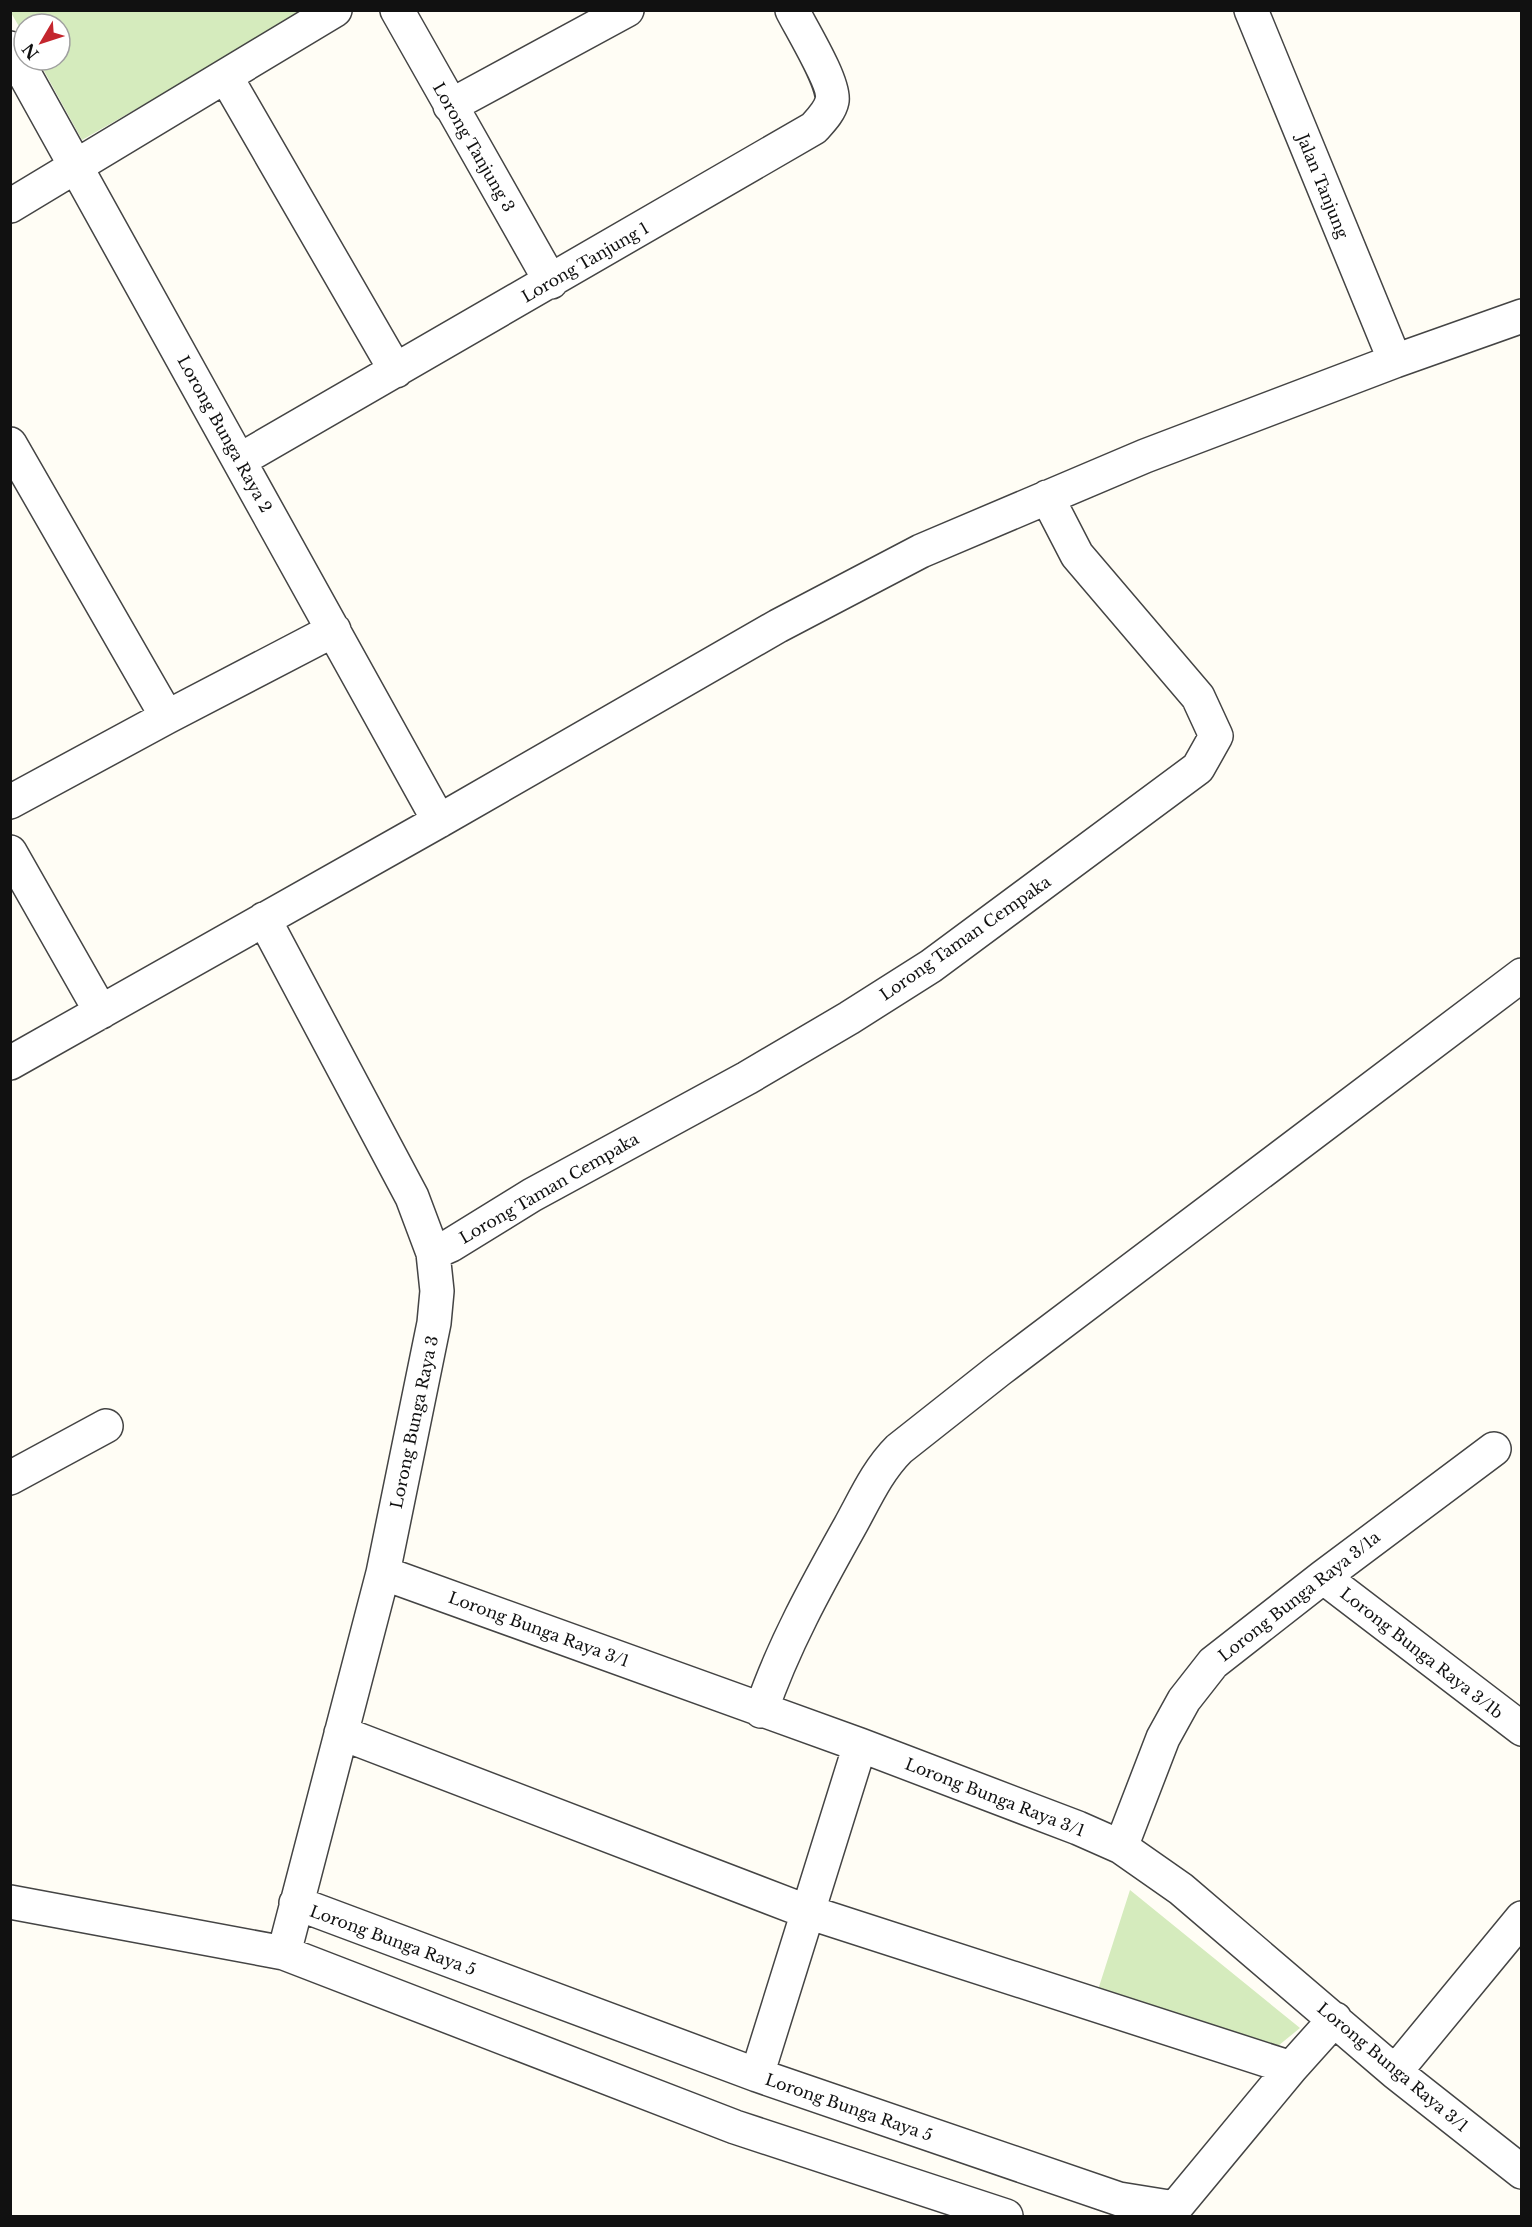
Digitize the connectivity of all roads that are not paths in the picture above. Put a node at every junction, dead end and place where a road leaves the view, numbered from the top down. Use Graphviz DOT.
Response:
graph roads {
  1 [pos="335,10"];
  2 [pos="397,10"];
  3 [pos="792,10"];
  4 [pos="1251,10"];
  5 [pos="614,13"];
  6 [pos="10,48"];
  7 [pos="226,77"];
  8 [pos="450,106"];
  9 [pos="76,167"];
  10 [pos="10,206"];
  11 [pos="551,282"];
  12 [pos="1521,316"];
  13 [pos="1395,361"];
  14 [pos="396,371"];
  15 [pos="10,444"];
  16 [pos="240,460"];
  17 [pos="1047,497"];
  18 [pos="334,630"];
  19 [pos="167,717"];
  20 [pos="10,802"];
  21 [pos="439,821"];
  22 [pos="11,854"];
  23 [pos="264,919"];
  24 [pos="1520,979"];
  25 [pos="101,1012"];
  26 [pos="10,1063"];
  27 [pos="432,1253"];
  28 [pos="106,1426"];
  29 [pos="1494,1449"];
  30 [pos="10,1478"];
  31 [pos="383,1573"];
  32 [pos="1323,1576"];
  33 [pos="760,1710"];
  34 [pos="1521,1729"];
  35 [pos="341,1733"];
  36 [pos="860,1745"];
  37 [pos="1121,1847"];
  38 [pos="10,1902"];
  39 [pos="296,1903"];
  40 [pos="808,1912"];
  41 [pos="1521,1918"];
  42 [pos="285,1953"];
  43 [pos="1335,2019"];
  44 [pos="1291,2068"];
  45 [pos="1395,2072"];
  46 [pos="757,2075"];
  47 [pos="1521,2172"];
  48 [pos="1179,2212"];
  49 [pos="1006,2217"];
  1 -- 7 [label="street"];
  2 -- 8 [label="street, Lorong Tanjung 3"];
  3 -- 11 [label="street, Lorong Tanjung 1"];
  4 -- 13 [label="street, Jalan Tanjung"];
  5 -- 8 [label="street"];
  6 -- 9 [label="street, Lorong Bunga Raya 2"];
  7 -- 9 [label="street"];
  7 -- 14 [label="street"];
  8 -- 11 [label="street, Lorong Tanjung 3"];
  9 -- 10 [label="street"];
  9 -- 16 [label="street, Lorong Bunga Raya 2"];
  11 -- 14 [label="street, Lorong Tanjung 1"];
  12 -- 13 [label="street"];
  13 -- 17 [label="street"];
  14 -- 16 [label="street, Lorong Tanjung 1"];
  15 -- 19 [label="street"];
  16 -- 18 [label="street, Lorong Bunga Raya 2"];
  17 -- 21 [label="street"];
  17 -- 27 [label="street, Lorong Taman Cempaka"];
  18 -- 19 [label="street"];
  18 -- 21 [label="street, Lorong Bunga Raya 2"];
  19 -- 20 [label="street"];
  21 -- 23 [label="street"];
  22 -- 25 [label="street"];
  23 -- 25 [label="street"];
  23 -- 27 [label="street, Lorong Bunga Raya 3"];
  24 -- 33 [label="street"];
  25 -- 26 [label="street"];
  27 -- 31 [label="street, Lorong Bunga Raya 3"];
  28 -- 30 [label="street"];
  29 -- 32 [label="street, Lorong Bunga Raya 3/1a"];
  31 -- 33 [label="street, Lorong Bunga Raya 3/1"];
  31 -- 35 [label="street, Lorong Bunga Raya 3"];
  32 -- 34 [label="street, Lorong Bunga Raya 3/1b"];
  32 -- 37 [label="street, Lorong Bunga Raya 3/1a"];
  33 -- 36 [label="street, Lorong Bunga Raya 3/1"];
  35 -- 39 [label="street, Lorong Bunga Raya 3"];
  35 -- 40 [label="street"];
  36 -- 37 [label="street, Lorong Bunga Raya 3/1"];
  36 -- 40 [label="street"];
  37 -- 43 [label="street, Lorong Bunga Raya 3/1"];
  38 -- 42 [label="street"];
  39 -- 42 [label="street, Lorong Bunga Raya 3"];
  39 -- 46 [label="street, Lorong Bunga Raya 5"];
  40 -- 44 [label="street"];
  40 -- 46 [label="street"];
  41 -- 45 [label="street"];
  42 -- 49 [label="street"];
  43 -- 44 [label="street, Lorong Bunga Raya 5"];
  43 -- 45 [label="street, Lorong Bunga Raya 3/1"];
  44 -- 48 [label="street, Lorong Bunga Raya 5"];
  45 -- 47 [label="street, Lorong Bunga Raya 3/1"];
  46 -- 48 [label="street, Lorong Bunga Raya 5"];
}
